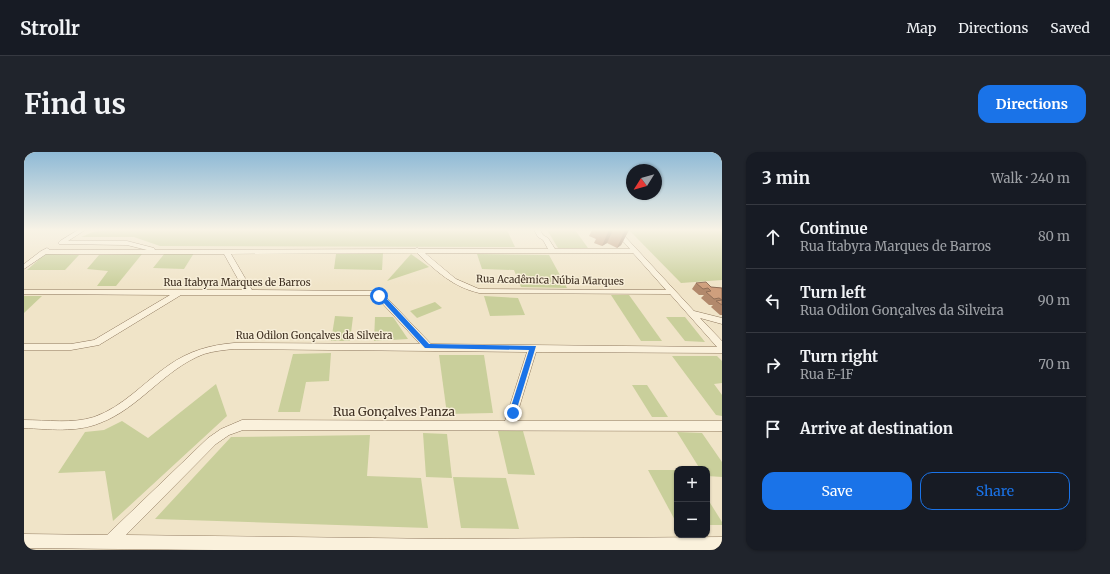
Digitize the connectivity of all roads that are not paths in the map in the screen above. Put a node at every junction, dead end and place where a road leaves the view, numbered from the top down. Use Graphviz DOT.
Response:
graph roads {
  1 [pos="50,249"];
  2 [pos="149,249"];
  3 [pos="551,249"];
  4 [pos="633,249"];
  5 [pos="417,250"];
  6 [pos="157,251"];
  7 [pos="226,251"];
  8 [pos="635,251"];
  9 [pos="43,252"];
  10 [pos="553,252"];
  11 [pos="24,267"];
  12 [pos="24,292"];
  13 [pos="180,292"];
  14 [pos="249,292"];
  15 [pos="672,292"];
  16 [pos="692,313"];
  17 [pos="722,321"];
  18 [pos="428,346"];
  19 [pos="24,347"];
  20 [pos="722,347"];
  21 [pos="533,348"];
  22 [pos="722,350"];
  23 [pos="24,424"];
  24 [pos="509,424"];
  25 [pos="722,426"];
  26 [pos="24,541"];
  27 [pos="111,541"];
  28 [pos="722,544"];
  29 [pos="446,548"];
  1 -- 9 [label="street"];
  2 -- 6 [label="street"];
  3 -- 10 [label="street"];
  4 -- 8 [label="street"];
  5 -- 7 [label="street"];
  5 -- 10 [label="street"];
  5 -- 15 [label="street, Rua Acadêmica Núbia Marques"];
  6 -- 7 [label="street"];
  6 -- 9 [label="street"];
  7 -- 14 [label="street"];
  8 -- 10 [label="street"];
  8 -- 15 [label="street"];
  9 -- 11 [label="street"];
  12 -- 13 [label="street, Rua Itabyra Marques de Barros"];
  13 -- 14 [label="street, Rua Itabyra Marques de Barros"];
  13 -- 19 [label="street"];
  14 -- 18 [label="street, Rua Itabyra Marques de Barros"];
  15 -- 16 [label="street"];
  16 -- 17 [label="street"];
  16 -- 20 [label="street"];
  18 -- 21 [label="street, Rua Odilon Gonçalves da Silveira"];
  18 -- 23 [label="street, Rua Odilon Gonçalves da Silveira"];
  21 -- 22 [label="street, Rua Odilon Gonçalves da Silveira"];
  21 -- 24 [label="street"];
  24 -- 25 [label="street, Rua Gonçalves Panza"];
  24 -- 27 [label="street, Rua Gonçalves Panza"];
  26 -- 27 [label="street"];
  27 -- 29 [label="street"];
  28 -- 29 [label="street"];
}
